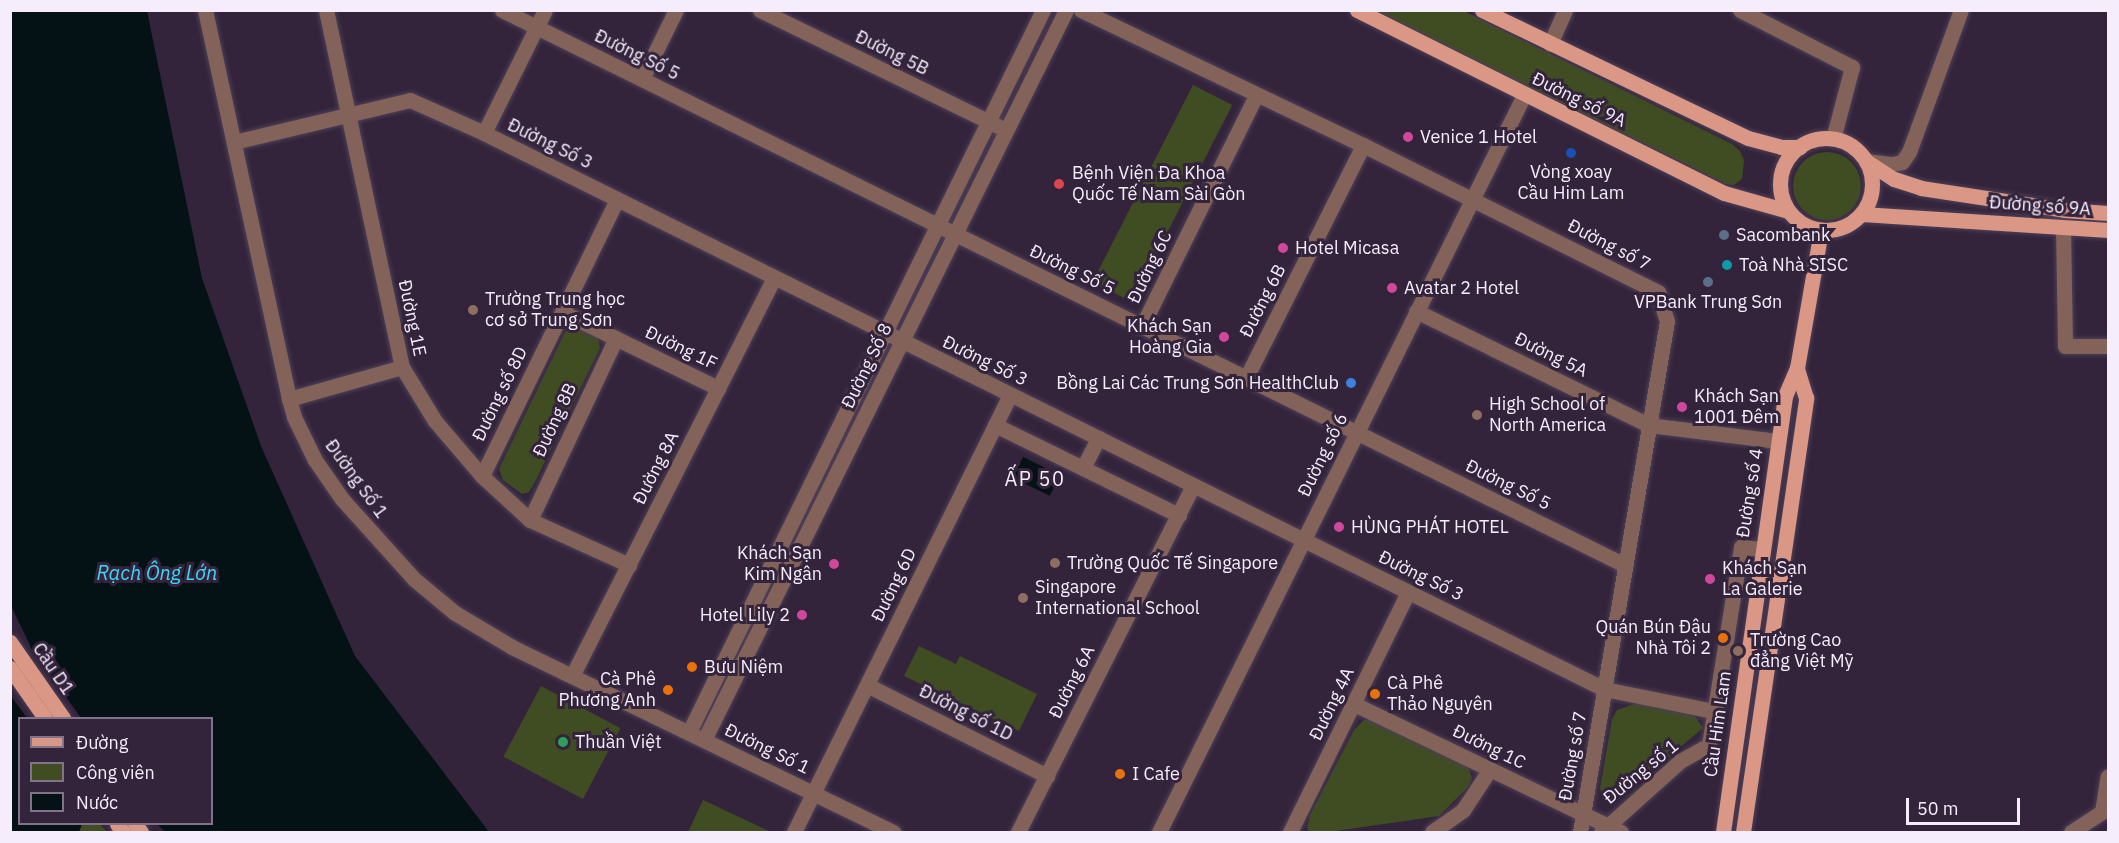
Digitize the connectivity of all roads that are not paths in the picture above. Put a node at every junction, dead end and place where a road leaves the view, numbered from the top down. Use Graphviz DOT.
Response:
graph roads {
  1 [pos="206,10"];
  2 [pos="326,10"];
  3 [pos="502,10"];
  4 [pos="545,10"];
  5 [pos="676,10"];
  6 [pos="760,10"];
  7 [pos="1043,10"];
  8 [pos="1065,10"];
  9 [pos="1081,10"];
  10 [pos="1357,10"];
  11 [pos="1482,10"];
  12 [pos="1565,10"];
  13 [pos="1740,10"];
  14 [pos="1961,10"];
  15 [pos="537,28"];
  16 [pos="1550,44"];
  17 [pos="642,79"];
  18 [pos="1256,95"];
  19 [pos="1524,95"];
  20 [pos="348,115"];
  21 [pos="989,122"];
  22 [pos="1006,130"];
  23 [pos="484,133"];
  24 [pos="1833,139"];
  25 [pos="234,142"];
  26 [pos="1363,145"];
  27 [pos="1800,147"];
  28 [pos="1866,161"];
  29 [pos="617,199"];
  30 [pos="1473,199"];
  31 [pos="1788,211"];
  32 [pos="2109,213"];
  33 [pos="1862,214"];
  34 [pos="938,225"];
  35 [pos="2063,228"];
  36 [pos="1821,230"];
  37 [pos="2109,230"];
  38 [pos="955,234"];
  39 [pos="774,277"];
  40 [pos="1416,311"];
  41 [pos="562,312"];
  42 [pos="1142,326"];
  43 [pos="885,333"];
  44 [pos="616,338"];
  45 [pos="902,341"];
  46 [pos="2109,346"];
  47 [pos="402,367"];
  48 [pos="1797,368"];
  49 [pos="1246,378"];
  50 [pos="718,388"];
  51 [pos="1010,395"];
  52 [pos="289,399"];
  53 [pos="996,425"];
  54 [pos="1649,425"];
  55 [pos="1357,432"];
  56 [pos="1098,438"];
  57 [pos="1778,441"];
  58 [pos="1083,468"];
  59 [pos="482,476"];
  60 [pos="1193,486"];
  61 [pos="1179,515"];
  62 [pos="530,520"];
  63 [pos="1303,540"];
  64 [pos="1763,549"];
  65 [pos="628,565"];
  66 [pos="1625,565"];
  67 [pos="1408,592"];
  68 [pos="10,642"];
  69 [pos="10,668"];
  70 [pos="572,676"];
  71 [pos="867,685"];
  72 [pos="1604,689"];
  73 [pos="1354,704"];
  74 [pos="1713,711"];
  75 [pos="44,717"];
  76 [pos="62,717"];
  77 [pos="689,732"];
  78 [pos="704,740"];
  79 [pos="1490,770"];
  80 [pos="1047,776"];
  81 [pos="2109,776"];
  82 [pos="813,793"];
  83 [pos="1583,814"];
  84 [pos="1604,829"];
  85 [pos="794,832"];
  86 [pos="893,832"];
  87 [pos="1018,832"];
  88 [pos="1160,832"];
  89 [pos="1290,832"];
  90 [pos="1432,832"];
  91 [pos="1580,832"];
  92 [pos="1621,832"];
  93 [pos="1723,832"];
  94 [pos="1743,832"];
  95 [pos="2071,832"];
  1 -- 25 [label="street, Đường Số 1"];
  2 -- 20 [label="street, Đường 1E"];
  3 -- 15 [label="street, Đường Số 5"];
  4 -- 15 [label="street"];
  5 -- 17 [label="street"];
  6 -- 21 [label="street, Đường 5B"];
  7 -- 21 [label="street, Đường Số 8"];
  8 -- 22 [label="street, Đường Số 8"];
  9 -- 18 [label="street, Đường số 7"];
  10 -- 19 [label="main road, Đường số 9A"];
  11 -- 16 [label="main road, Đường số 9A"];
  12 -- 16 [label="street"];
  13 -- 24 [label="street"];
  14 -- 28 [label="street"];
  15 -- 17 [label="street, Đường Số 5"];
  15 -- 23 [label="street"];
  16 -- 27 [label="main road, Đường số 9A"];
  17 -- 34 [label="street, Đường Số 5"];
  18 -- 26 [label="street, Đường số 7"];
  18 -- 42 [label="street, Đường 6C"];
  19 -- 30 [label="street, Đường số 6"];
  19 -- 31 [label="main road, Đường số 9A"];
  20 -- 23 [label="street, Đường Số 3"];
  20 -- 25 [label="street, Đường Số 3"];
  20 -- 47 [label="street, Đường 1E"];
  21 -- 22 [label="street, Đường 5B"];
  21 -- 34 [label="street, Đường Số 8"];
  22 -- 38 [label="street, Đường Số 8"];
  23 -- 29 [label="street, Đường Số 3"];
  24 -- 27 [label="main road"];
  24 -- 28 [label="main road"];
  25 -- 52 [label="street, Đường Số 1"];
  26 -- 30 [label="street, Đường số 7"];
  26 -- 49 [label="street, Đường 6B"];
  27 -- 31 [label="main road"];
  28 -- 32 [label="main road, Đường số 9A"];
  28 -- 33 [label="main road"];
  29 -- 39 [label="street, Đường Số 3"];
  29 -- 41 [label="street, Đường số 8D"];
  30 -- 40 [label="street, Đường số 6"];
  30 -- 54 [label="street, Đường số 7"];
  31 -- 36 [label="main road"];
  33 -- 35 [label="main road, Đường số 9A"];
  33 -- 36 [label="main road"];
  34 -- 38 [label="street, Đường Số 5"];
  34 -- 43 [label="street, Đường Số 8"];
  35 -- 37 [label="main road, Đường số 9A"];
  35 -- 46 [label="street"];
  36 -- 48 [label="main road, Đường số 4"];
  38 -- 42 [label="street, Đường Số 5"];
  38 -- 45 [label="street, Đường Số 8"];
  39 -- 43 [label="street, Đường Số 3"];
  39 -- 50 [label="street, Đường 8A"];
  40 -- 54 [label="street, Đường 5A"];
  40 -- 55 [label="street, Đường số 6"];
  41 -- 44 [label="street, Đường 1F"];
  41 -- 59 [label="street, Đường số 8D"];
  42 -- 49 [label="street, Đường Số 5"];
  43 -- 45 [label="street, Đường Số 3"];
  43 -- 77 [label="street, Đường Số 8"];
  44 -- 50 [label="street, Đường 1F"];
  44 -- 62 [label="street, Đường 8B"];
  45 -- 51 [label="street, Đường Số 3"];
  45 -- 78 [label="street, Đường Số 8"];
  47 -- 52 [label="street"];
  47 -- 59 [label="street, Đường 1E"];
  48 -- 57 [label="main road, Đường số 4"];
  48 -- 94 [label="main road, Đường số 4"];
  49 -- 55 [label="street, Đường Số 5"];
  50 -- 65 [label="street, Đường 8A"];
  51 -- 53 [label="street, Đường 6D"];
  51 -- 56 [label="street, Đường Số 3"];
  52 -- 70 [label="street, Đường Số 1"];
  53 -- 58 [label="street"];
  53 -- 71 [label="street, Đường 6D"];
  54 -- 57 [label="street, Đường 5A"];
  54 -- 66 [label="street, Đường số 7"];
  55 -- 63 [label="street, Đường số 6"];
  55 -- 66 [label="street, Đường Số 5"];
  56 -- 58 [label="street"];
  56 -- 60 [label="street, Đường Số 3"];
  57 -- 64 [label="main road, Đường số 4"];
  58 -- 61 [label="street"];
  59 -- 62 [label="street, Đường 1E"];
  60 -- 61 [label="street, Đường 6A"];
  60 -- 63 [label="street, Đường Số 3"];
  61 -- 80 [label="street, Đường 6A"];
  62 -- 65 [label="street, Đường 1E"];
  63 -- 67 [label="street, Đường Số 3"];
  63 -- 88 [label="street, Đường số 6"];
  64 -- 74 [label="street, Đường số 4"];
  64 -- 93 [label="main road, Cầu Him Lam"];
  65 -- 70 [label="street, Đường 8A"];
  66 -- 72 [label="street, Đường số 7"];
  67 -- 72 [label="street, Đường Số 3"];
  67 -- 73 [label="street, Đường 4A"];
  68 -- 76 [label="main road, Cầu D1"];
  69 -- 75 [label="main road, Cầu D1"];
  70 -- 77 [label="street, Đường Số 1"];
  71 -- 80 [label="street, Đường số 1D"];
  71 -- 82 [label="street, Đường 6D"];
  72 -- 74 [label="street, Đường Số 3"];
  72 -- 83 [label="street, Đường số 7"];
  73 -- 79 [label="street, Đường 1C"];
  73 -- 89 [label="street, Đường 4A"];
  74 -- 84 [label="street, Đường số 1"];
  77 -- 78 [label="street, Đường Số 1"];
  78 -- 82 [label="street, Đường Số 1"];
  79 -- 83 [label="street, Đường 1C"];
  79 -- 90 [label="street"];
  80 -- 87 [label="street, Đường 6A"];
  81 -- 95 [label="street"];
  82 -- 85 [label="street, Đường số 1"];
  82 -- 86 [label="street, Đường Số 1"];
  83 -- 84 [label="street, Đường 1C"];
  83 -- 91 [label="street, Đường số 7"];
  84 -- 92 [label="street, Đường 1C"];
}
